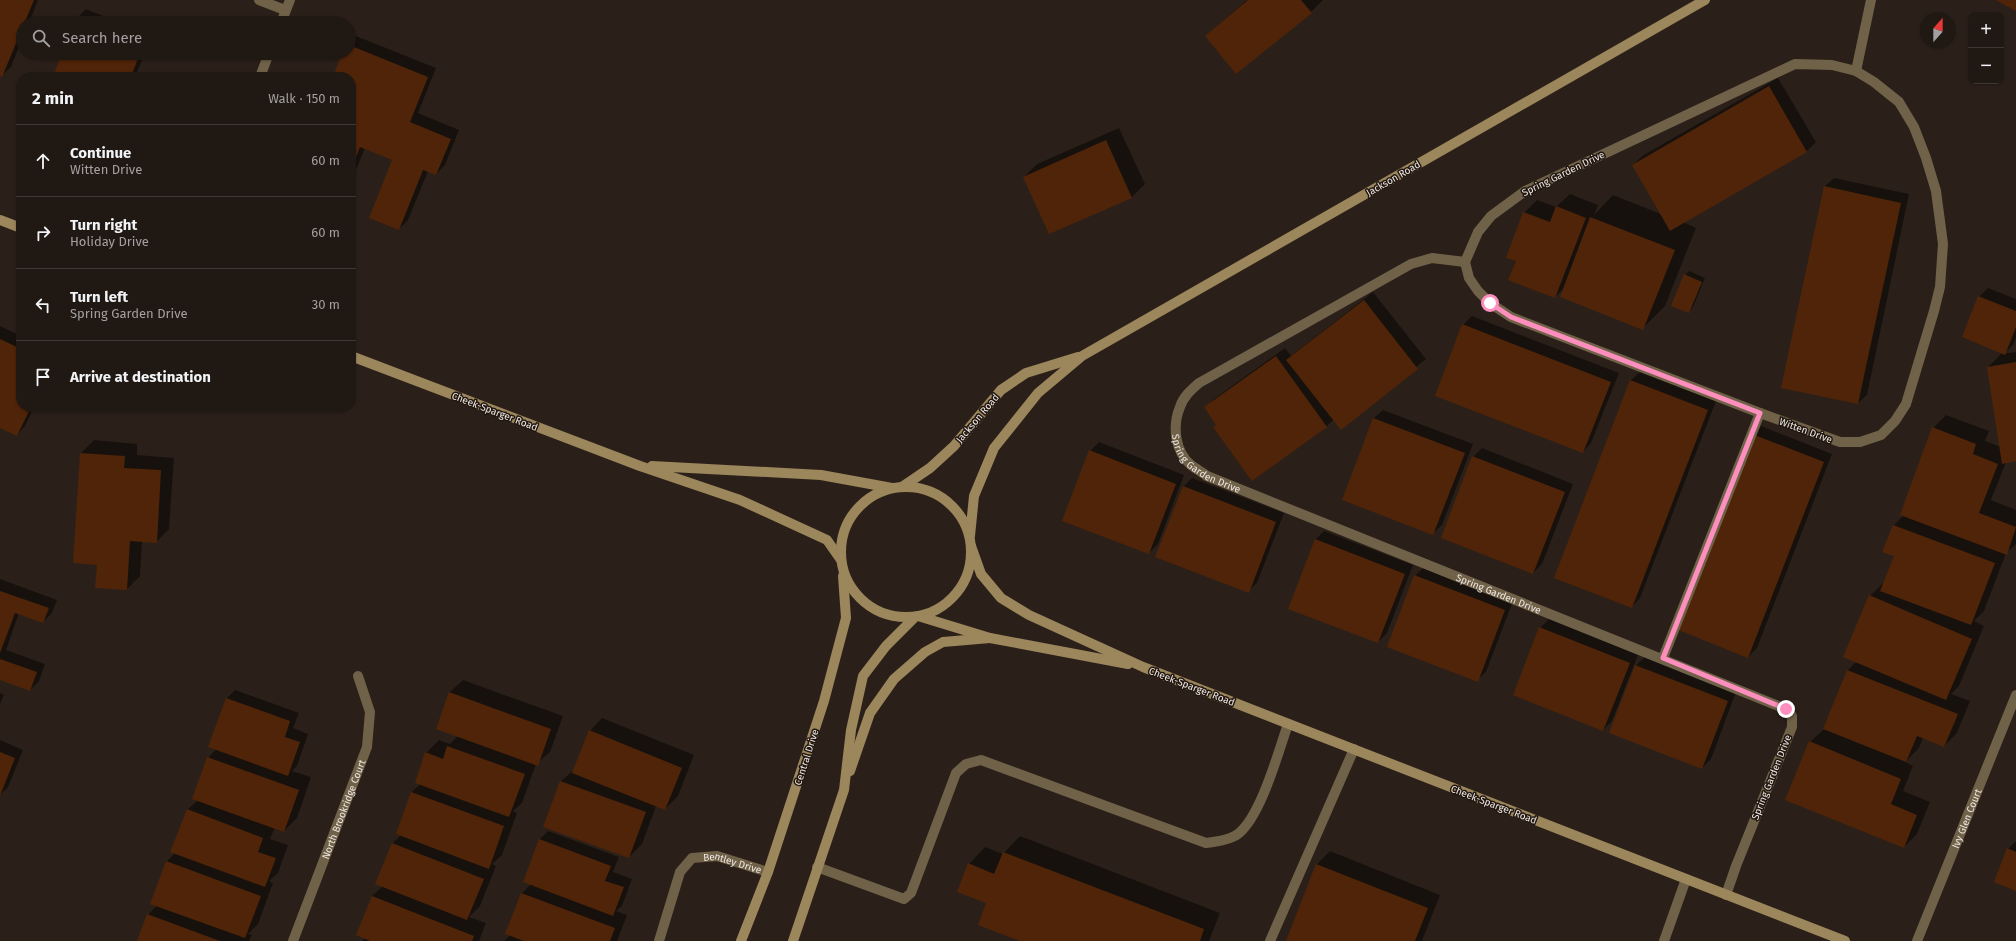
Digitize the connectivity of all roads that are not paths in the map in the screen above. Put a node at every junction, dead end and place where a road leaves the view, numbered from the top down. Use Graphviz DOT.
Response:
graph roads {
  1 [pos="259,0"];
  2 [pos="290,0"];
  3 [pos="1705,0"];
  4 [pos="1871,0"];
  5 [pos="286,10"];
  6 [pos="284,16"];
  7 [pos="266,60"];
  8 [pos="1856,71"];
  9 [pos="262,72"];
  10 [pos="0,220"];
  11 [pos="16,226"];
  12 [pos="1465,262"];
  13 [pos="1082,356"];
  14 [pos="356,358"];
  15 [pos="1760,413"];
  16 [pos="640,466"];
  17 [pos="897,488"];
  18 [pos="970,541"];
  19 [pos="842,564"];
  20 [pos="917,616"];
  21 [pos="990,638"];
  22 [pos="1663,658"];
  23 [pos="1143,667"];
  24 [pos="358,676"];
  25 [pos="2016,695"];
  26 [pos="1288,724"];
  27 [pos="1354,749"];
  28 [pos="844,790"];
  29 [pos="817,868"];
  30 [pos="768,872"];
  31 [pos="1686,879"];
  32 [pos="1726,895"];
  33 [pos="293,941"];
  34 [pos="660,941"];
  35 [pos="741,941"];
  36 [pos="794,941"];
  37 [pos="1270,941"];
  38 [pos="1664,941"];
  39 [pos="1845,941"];
  40 [pos="1917,941"];
  1 -- 5 [label="street"];
  2 -- 5 [label="street"];
  3 -- 13 [label="main road, Jackson Road"];
  4 -- 8 [label="street"];
  5 -- 6 [label="street"];
  7 -- 9 [label="street"];
  8 -- 12 [label="street, Spring Garden Drive"];
  8 -- 15 [label="street, Witten Drive"];
  10 -- 11 [label="main road"];
  12 -- 15 [label="street, Witten Drive"];
  12 -- 22 [label="street, Spring Garden Drive"];
  13 -- 17 [label="main road, Jackson Road"];
  13 -- 18 [label="main road, Jackson Road"];
  14 -- 16 [label="main road, Cheek-Sparger Road"];
  15 -- 22 [label="street"];
  16 -- 17 [label="main road, Cheek-Sparger Road"];
  16 -- 19 [label="main road, Cheek-Sparger Road"];
  17 -- 18 [label="main road"];
  17 -- 19 [label="main road"];
  18 -- 20 [label="main road"];
  18 -- 23 [label="main road, Cheek-Sparger Road"];
  19 -- 20 [label="main road"];
  19 -- 30 [label="main road, Central Drive"];
  20 -- 21 [label="main road, Cheek-Sparger Road"];
  20 -- 28 [label="main road"];
  21 -- 23 [label="main road, Cheek-Sparger Road"];
  21 -- 28 [label="main road"];
  22 -- 32 [label="street, Spring Garden Drive"];
  23 -- 26 [label="main road, Cheek-Sparger Road"];
  24 -- 33 [label="street, North Brookridge Court"];
  25 -- 40 [label="street, Ivy Glen Court"];
  26 -- 27 [label="main road, Cheek-Sparger Road"];
  26 -- 29 [label="street"];
  27 -- 31 [label="main road, Cheek-Sparger Road"];
  27 -- 37 [label="street"];
  28 -- 29 [label="main road"];
  29 -- 36 [label="main road"];
  30 -- 34 [label="street, Bentley Drive"];
  30 -- 35 [label="main road, Central Drive"];
  31 -- 32 [label="main road, Cheek-Sparger Road"];
  31 -- 38 [label="street"];
  32 -- 39 [label="main road, Cheek-Sparger Road"];
}
